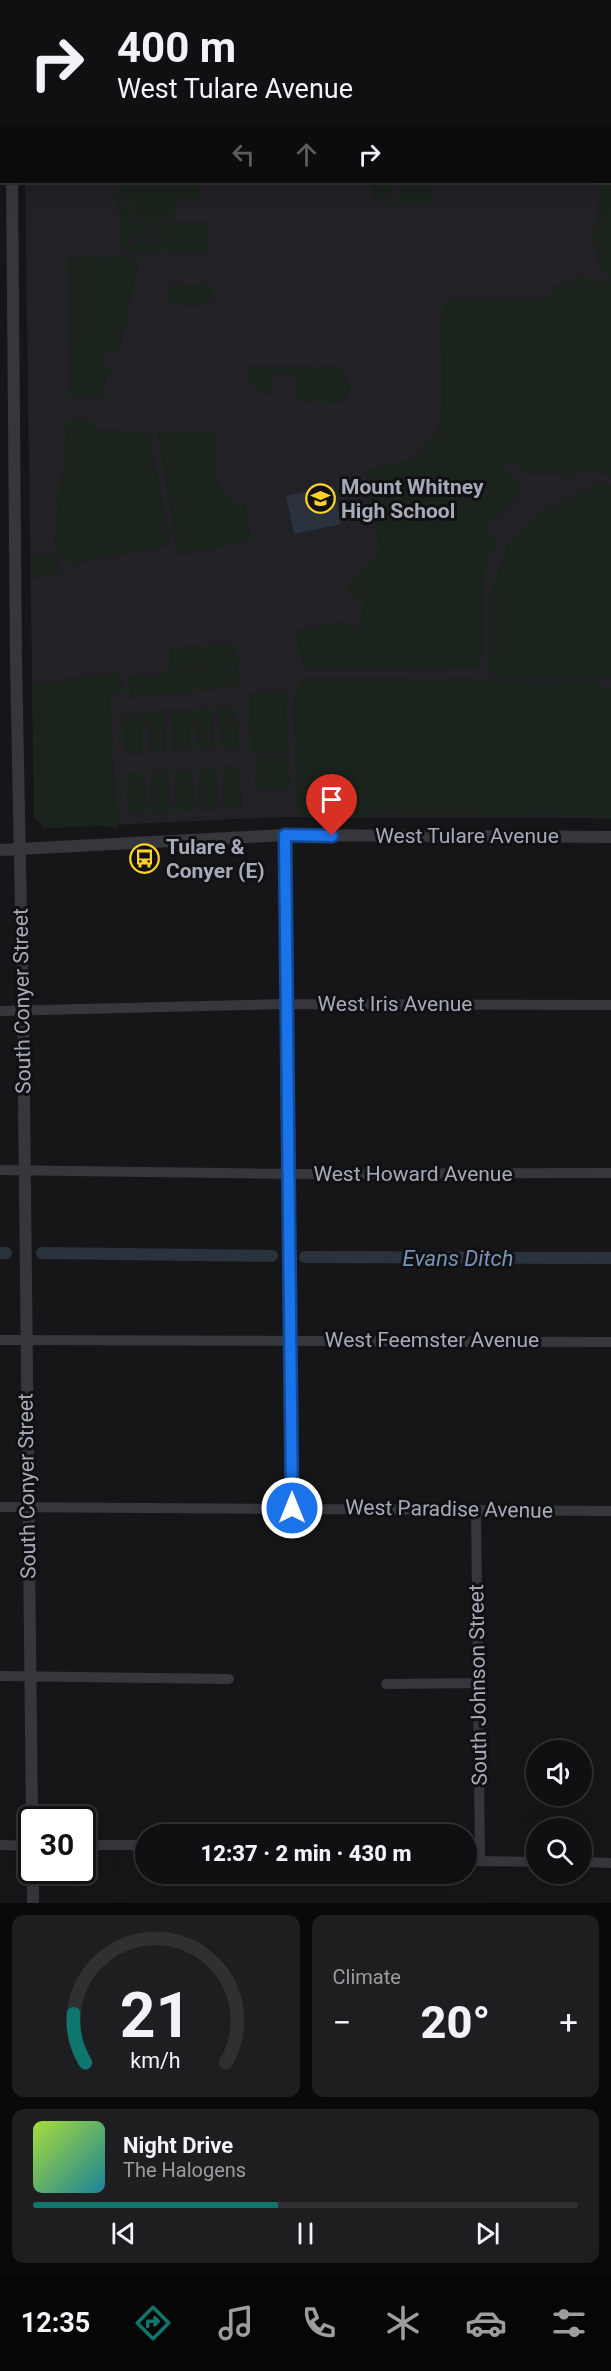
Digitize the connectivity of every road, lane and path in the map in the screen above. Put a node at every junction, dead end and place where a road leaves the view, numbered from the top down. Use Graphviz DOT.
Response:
graph roads {
  1 [pos="12,183"];
  2 [pos="285,835"];
  3 [pos="611,837"];
  4 [pos="0,850"];
  5 [pos="18,850"];
  6 [pos="286,1004"];
  7 [pos="611,1005"];
  8 [pos="0,1011"];
  9 [pos="23,1011"];
  10 [pos="0,1170"];
  11 [pos="25,1170"];
  12 [pos="611,1173"];
  13 [pos="289,1174"];
  14 [pos="25,1339"];
  15 [pos="291,1339"];
  16 [pos="0,1340"];
  17 [pos="611,1342"];
  18 [pos="0,1507"];
  19 [pos="28,1507"];
  20 [pos="292,1508"];
  21 [pos="476,1509"];
  22 [pos="611,1511"];
  23 [pos="0,1676"];
  24 [pos="30,1676"];
  25 [pos="229,1679"];
  26 [pos="478,1683"];
  27 [pos="386,1684"];
  28 [pos="32,1806"];
  29 [pos="0,1845"];
  30 [pos="18,1845"];
  31 [pos="96,1845"];
  32 [pos="135,1845"];
  33 [pos="480,1861"];
  34 [pos="526,1862"];
  35 [pos="592,1862"];
  36 [pos="611,1863"];
  37 [pos="33,1884"];
  38 [pos="33,1903"];
  1 -- 5 [label="street, South Conyer Street"];
  2 -- 3 [label="street, West Tulare Avenue"];
  2 -- 5 [label="street, West Tulare Avenue"];
  2 -- 6 [label="street"];
  4 -- 5 [label="street, West Tulare Avenue"];
  5 -- 9 [label="street, South Conyer Street"];
  6 -- 7 [label="street, West Iris Avenue"];
  6 -- 9 [label="street, West Iris Avenue"];
  6 -- 13 [label="street"];
  8 -- 9 [label="street, West Iris Avenue"];
  9 -- 11 [label="street, South Conyer Street"];
  10 -- 11 [label="street, West Howard Avenue"];
  11 -- 13 [label="street, West Howard Avenue"];
  11 -- 14 [label="street, South Conyer Street"];
  12 -- 13 [label="street, West Howard Avenue"];
  13 -- 15 [label="street"];
  14 -- 15 [label="street, West Feemster Avenue"];
  14 -- 16 [label="street, West Feemster Avenue"];
  14 -- 19 [label="street, South Conyer Street"];
  15 -- 17 [label="street, West Feemster Avenue"];
  15 -- 20 [label="street"];
  18 -- 19 [label="street, West Paradise Avenue"];
  19 -- 20 [label="street, West Paradise Avenue"];
  19 -- 24 [label="street, South Conyer Street"];
  20 -- 21 [label="street, West Paradise Avenue"];
  21 -- 22 [label="street, West Paradise Avenue"];
  21 -- 26 [label="street, South Johnson Street"];
  23 -- 24 [label="street"];
  24 -- 25 [label="street"];
  24 -- 28 [label="street, South Conyer Street"];
  26 -- 27 [label="street"];
  26 -- 33 [label="street, South Johnson Street"];
  29 -- 30 [label="street"];
  31 -- 32 [label="street"];
  33 -- 34 [label="street"];
  35 -- 36 [label="street"];
  37 -- 38 [label="street"];
}
